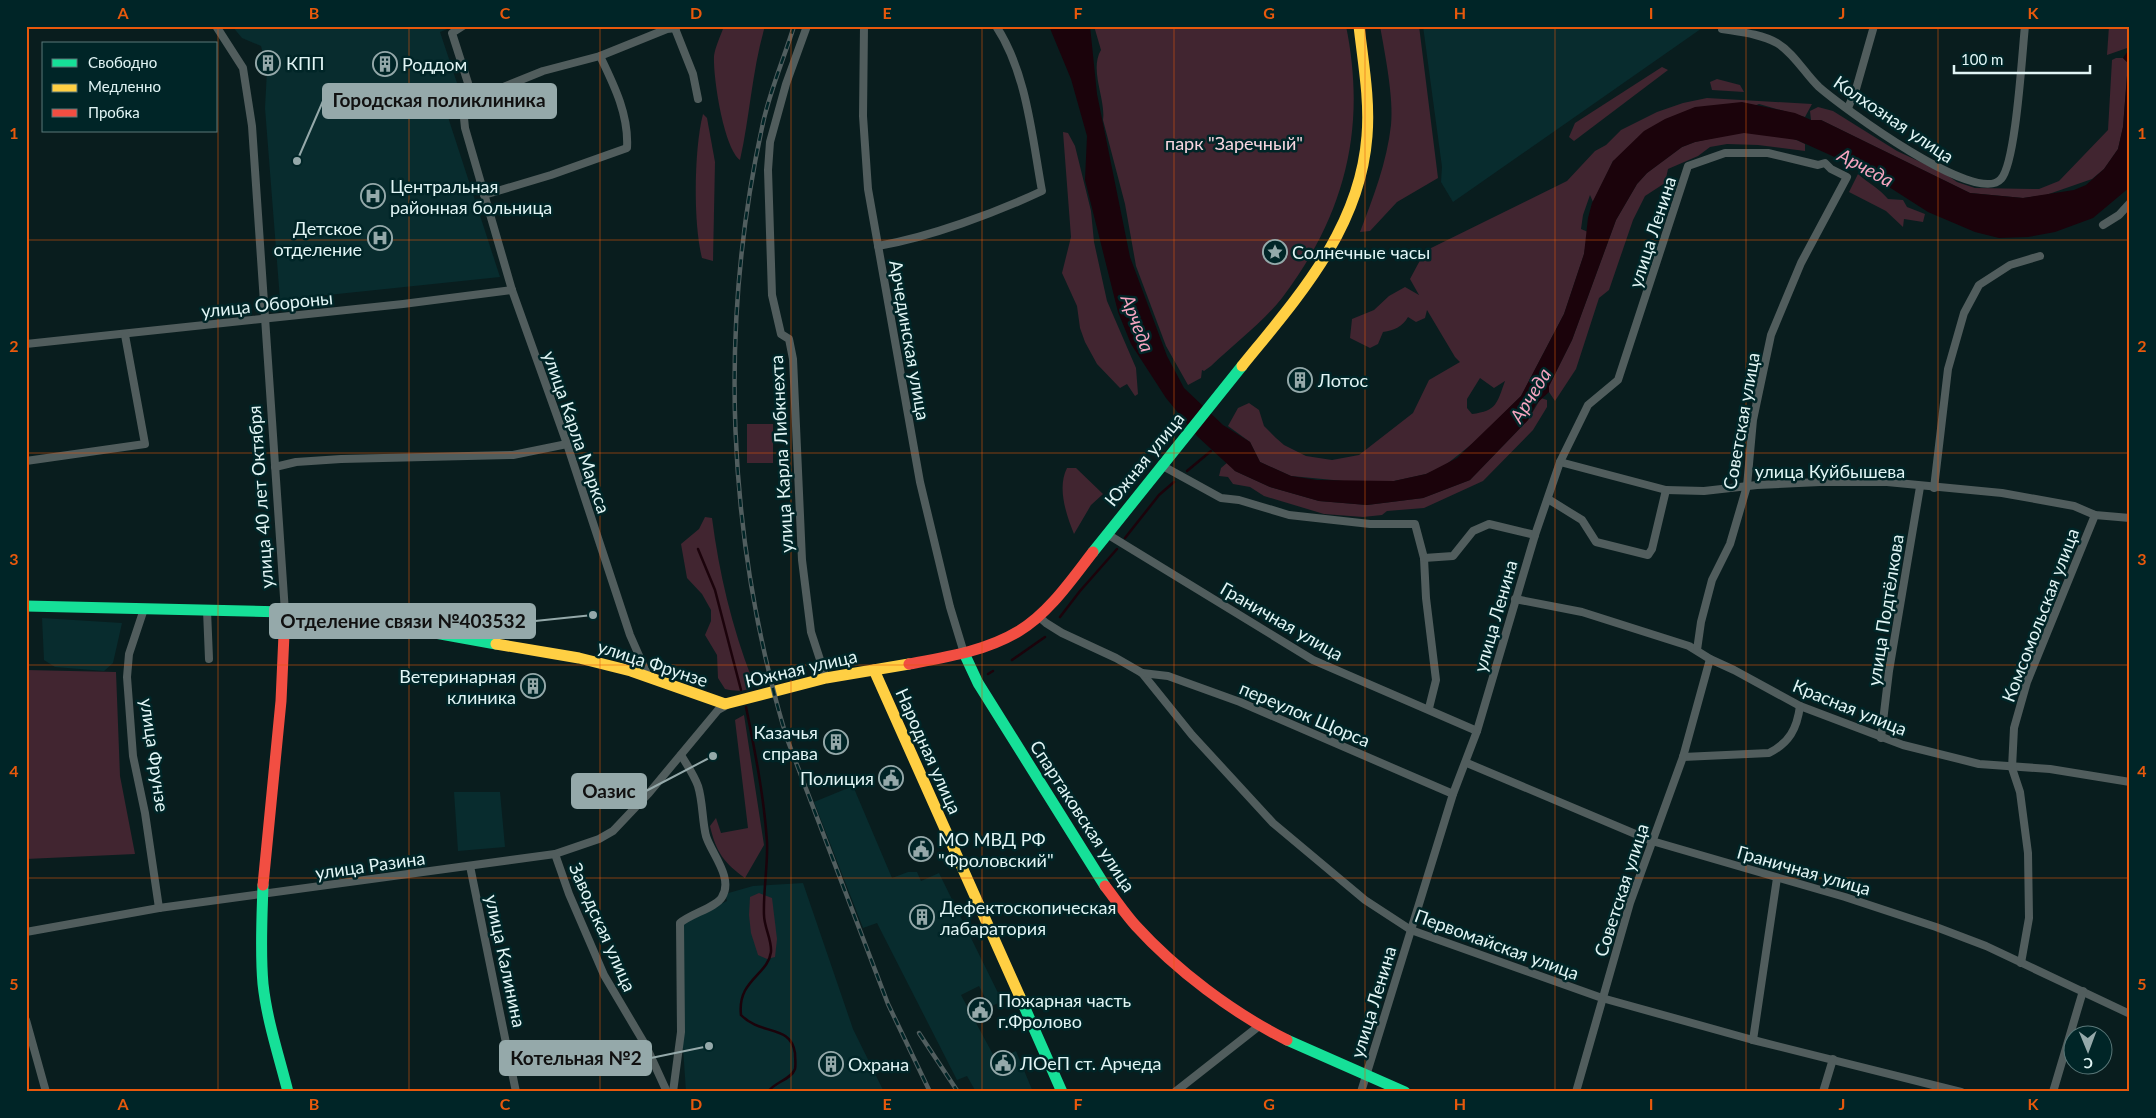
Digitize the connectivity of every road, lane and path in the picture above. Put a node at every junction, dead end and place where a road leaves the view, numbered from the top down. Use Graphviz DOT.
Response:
graph roads {
  1 [pos="216,26"];
  2 [pos="463,26"];
  3 [pos="806,26"];
  4 [pos="864,26"];
  5 [pos="996,26"];
  6 [pos="1359,26"];
  7 [pos="1874,26"];
  8 [pos="2025,26"];
  9 [pos="675,27"];
  10 [pos="1722,30"];
  11 [pos="600,56"];
  12 [pos="698,99"];
  13 [pos="466,102"];
  14 [pos="1848,108"];
  15 [pos="1847,176"];
  16 [pos="484,195"];
  17 [pos="2130,203"];
  18 [pos="2103,225"];
  19 [pos="878,246"];
  20 [pos="2040,256"];
  21 [pos="512,290"];
  22 [pos="265,319"];
  23 [pos="125,335"];
  24 [pos="26,344"];
  25 [pos="566,444"];
  26 [pos="26,461"];
  27 [pos="1560,462"];
  28 [pos="1161,465"];
  29 [pos="275,467"];
  30 [pos="1747,486"];
  31 [pos="1920,487"];
  32 [pos="1934,488"];
  33 [pos="1666,490"];
  34 [pos="1548,499"];
  35 [pos="2095,515"];
  36 [pos="2130,518"];
  37 [pos="1107,534"];
  38 [pos="1535,535"];
  39 [pos="1424,558"];
  40 [pos="1515,599"];
  41 [pos="26,606"];
  42 [pos="144,608"];
  43 [pos="207,610"];
  44 [pos="285,612"];
  45 [pos="1038,616"];
  46 [pos="1697,650"];
  47 [pos="964,653"];
  48 [pos="209,659"];
  49 [pos="1710,659"];
  50 [pos="874,670"];
  51 [pos="1142,673"];
  52 [pos="648,676"];
  53 [pos="826,678"];
  54 [pos="731,703"];
  55 [pos="1800,706"];
  56 [pos="1429,708"];
  57 [pos="1477,731"];
  58 [pos="1881,738"];
  59 [pos="681,755"];
  60 [pos="1683,756"];
  61 [pos="1467,763"];
  62 [pos="2012,768"];
  63 [pos="2130,782"];
  64 [pos="1453,794"];
  65 [pos="1652,841"];
  66 [pos="555,854"];
  67 [pos="470,866"];
  68 [pos="1776,878"];
  69 [pos="263,895"];
  70 [pos="159,908"];
  71 [pos="1411,930"];
  72 [pos="26,932"];
  73 [pos="2021,963"];
  74 [pos="2083,992"];
  75 [pos="1602,998"];
  76 [pos="2130,1014"];
  77 [pos="26,1020"];
  78 [pos="1259,1026"];
  79 [pos="1753,1040"];
  80 [pos="1832,1059"];
  81 [pos="1366,1076"];
  82 [pos="46,1092"];
  83 [pos="288,1092"];
  84 [pos="516,1092"];
  85 [pos="667,1092"];
  86 [pos="673,1092"];
  87 [pos="1062,1092"];
  88 [pos="1175,1092"];
  89 [pos="1361,1092"];
  90 [pos="1405,1092"];
  91 [pos="1576,1092"];
  92 [pos="1822,1092"];
  93 [pos="1961,1092"];
  94 [pos="2053,1092"];
  1 -- 22 [label="street, улица 40 лет Октября"];
  2 -- 13 [label="street, улица Карла Маркса"];
  3 -- 53 [label="street, улица Карла Либкнехта"];
  4 -- 19 [label="street, Арчединская улица"];
  5 -- 19 [label="street"];
  6 -- 28 [label="main road, Южная улица"];
  7 -- 14 [label="street"];
  8 -- 14 [label="street, Колхозная улица"];
  9 -- 11 [label="street"];
  9 -- 12 [label="street"];
  10 -- 14 [label="street, Колхозная улица"];
  11 -- 13 [label="street"];
  11 -- 16 [label="street"];
  13 -- 16 [label="street, улица Карла Маркса"];
  15 -- 27 [label="street, улица Ленина"];
  15 -- 30 [label="street, Советская улица"];
  16 -- 21 [label="street, улица Карла Маркса"];
  17 -- 18 [label="street"];
  19 -- 47 [label="street, Арчединская улица"];
  20 -- 32 [label="street"];
  21 -- 22 [label="street, улица Обороны"];
  21 -- 25 [label="street, улица Карла Маркса"];
  22 -- 23 [label="street, улица Обороны"];
  22 -- 29 [label="street, улица 40 лет Октября"];
  23 -- 24 [label="street, улица Обороны"];
  23 -- 26 [label="street"];
  25 -- 29 [label="street"];
  25 -- 52 [label="street, улица Карла Маркса"];
  27 -- 33 [label="street, улица Куйбышева"];
  27 -- 34 [label="street, улица Ленина"];
  28 -- 37 [label="main road, Южная улица"];
  28 -- 39 [label="street"];
  29 -- 44 [label="street, улица 40 лет Октября"];
  30 -- 31 [label="street, улица Куйбышева"];
  30 -- 33 [label="street, улица Куйбышева"];
  30 -- 46 [label="street, Советская улица"];
  31 -- 32 [label="street, улица Куйбышева"];
  31 -- 58 [label="street, улица Подтёлкова"];
  32 -- 35 [label="street, улица Куйбышева"];
  33 -- 34 [label="street"];
  34 -- 38 [label="street, улица Ленина"];
  35 -- 36 [label="street, улица Куйбышева"];
  35 -- 62 [label="street, Комсомольская улица"];
  37 -- 45 [label="main road, Южная улица"];
  37 -- 56 [label="street, Граничная улица"];
  38 -- 39 [label="street"];
  38 -- 40 [label="street, улица Ленина"];
  39 -- 56 [label="street"];
  40 -- 46 [label="street, Красная улица"];
  40 -- 57 [label="street, улица Ленина"];
  41 -- 42 [label="main road, улица Фрунзе"];
  42 -- 43 [label="main road, улица Фрунзе"];
  42 -- 70 [label="street, улица Фрунзе"];
  43 -- 44 [label="main road, улица Фрунзе"];
  43 -- 48 [label="street"];
  44 -- 52 [label="main road, улица Фрунзе"];
  44 -- 69 [label="main road, улица 40 лет Октября"];
  45 -- 47 [label="main road, Южная улица"];
  45 -- 51 [label="street, Первомайская улица"];
  46 -- 49 [label="street, Красная улица"];
  47 -- 50 [label="main road, Южная улица"];
  47 -- 78 [label="main road, Спартаковская улица"];
  49 -- 55 [label="street, Красная улица"];
  49 -- 60 [label="street, Советская улица"];
  50 -- 53 [label="main road, Южная улица"];
  50 -- 87 [label="main road, Народная улица"];
  51 -- 64 [label="street, переулок Щорса"];
  51 -- 71 [label="street, Первомайская улица"];
  52 -- 54 [label="main road, улица Фрунзе"];
  53 -- 54 [label="main road, Южная улица"];
  54 -- 59 [label="street, улица Разина"];
  55 -- 58 [label="street, Красная улица"];
  55 -- 60 [label="street"];
  56 -- 57 [label="street, Граничная улица"];
  57 -- 61 [label="street, улица Ленина"];
  58 -- 62 [label="street, Красная улица"];
  59 -- 66 [label="street, улица Разина"];
  59 -- 86 [label="street"];
  60 -- 65 [label="street, Советская улица"];
  61 -- 64 [label="street, улица Ленина"];
  61 -- 65 [label="street, Граничная улица"];
  62 -- 63 [label="street, Красная улица"];
  62 -- 73 [label="street, Комсомольская улица"];
  64 -- 71 [label="street, улица Ленина"];
  65 -- 68 [label="street, Граничная улица"];
  65 -- 75 [label="street, Советская улица"];
  66 -- 67 [label="street, улица Разина"];
  66 -- 85 [label="street, Заводская улица"];
  67 -- 69 [label="street, улица Разина"];
  67 -- 84 [label="street, улица Калинина"];
  68 -- 73 [label="street, Граничная улица"];
  68 -- 79 [label="street"];
  69 -- 70 [label="street, улица Разина"];
  69 -- 83 [label="main road, улица 40 лет Октября"];
  70 -- 72 [label="street, улица Разина"];
  71 -- 75 [label="street, Первомайская улица"];
  71 -- 81 [label="street, улица Ленина"];
  73 -- 74 [label="street, Граничная улица"];
  74 -- 76 [label="street, Граничная улица"];
  74 -- 94 [label="street"];
  75 -- 79 [label="street, Первомайская улица"];
  75 -- 91 [label="street, Советская улица"];
  77 -- 82 [label="street"];
  78 -- 81 [label="main road, Спартаковская улица"];
  78 -- 88 [label="street"];
  79 -- 80 [label="street, Первомайская улица"];
  80 -- 92 [label="street"];
  80 -- 93 [label="street, Первомайская улица"];
  81 -- 89 [label="street, улица Ленина"];
  81 -- 90 [label="main road, Спартаковская улица"];
}
